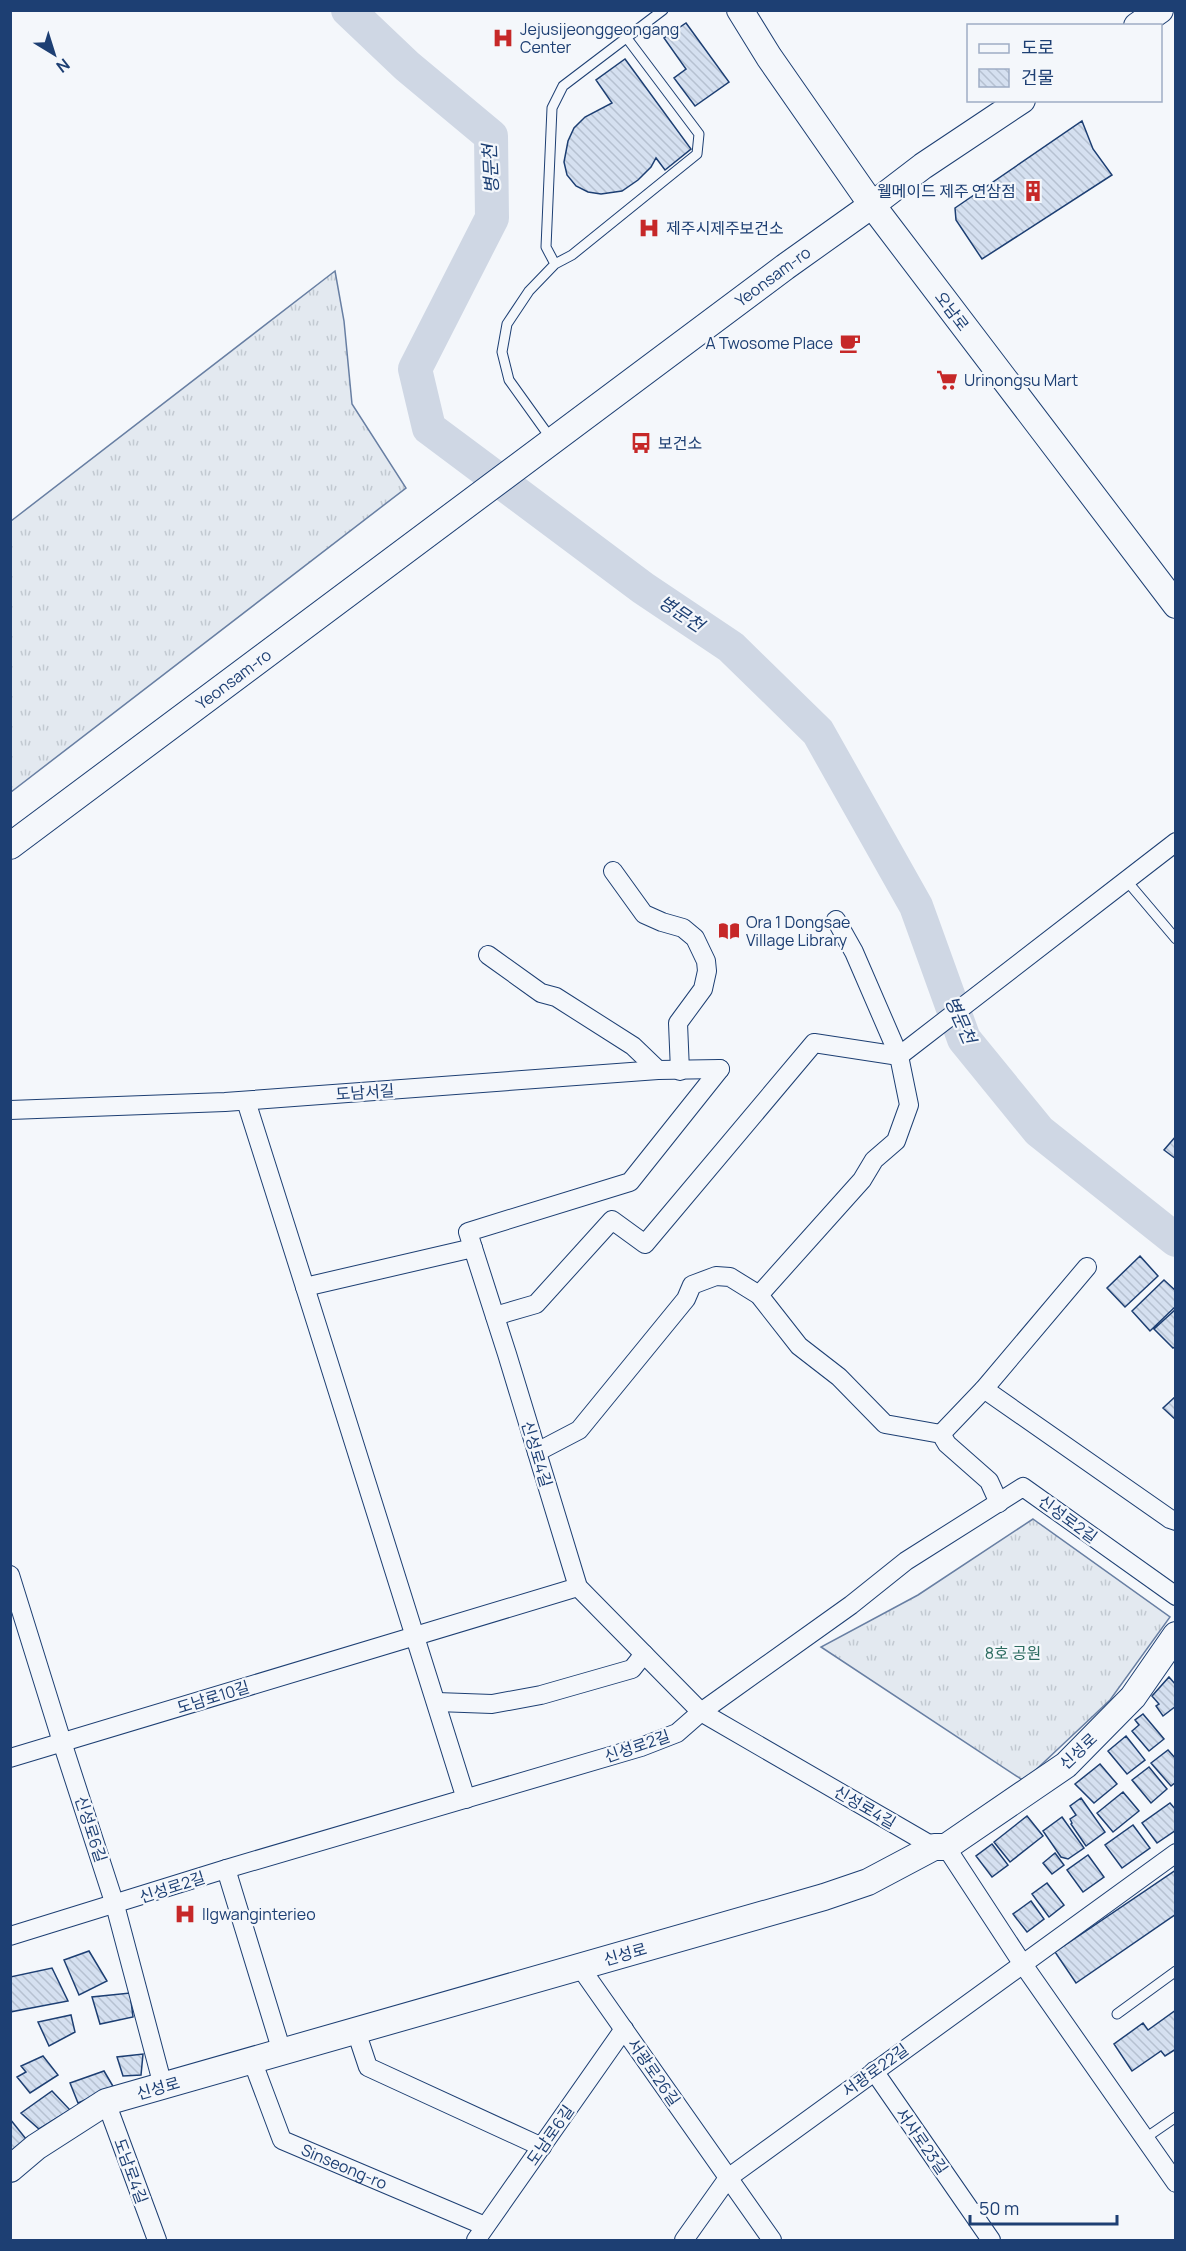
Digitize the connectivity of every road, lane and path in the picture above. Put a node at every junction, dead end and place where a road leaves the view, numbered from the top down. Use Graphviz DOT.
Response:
graph roads {
  1 [pos="663,10"];
  2 [pos="740,10"];
  3 [pos="1160,10"];
  4 [pos="1140,24"];
  5 [pos="626,37"];
  6 [pos="1019,102"];
  7 [pos="872,206"];
  8 [pos="555,264"];
  9 [pos="554,442"];
  10 [pos="1176,605"];
  11 [pos="1176,842"];
  12 [pos="10,846"];
  13 [pos="613,872"];
  14 [pos="1126,880"];
  15 [pos="836,920"];
  16 [pos="1176,939"];
  17 [pos="488,955"];
  18 [pos="899,1056"];
  19 [pos="658,1070"];
  20 [pos="680,1071"];
  21 [pos="246,1101"];
  22 [pos="10,1110"];
  23 [pos="472,1248"];
  24 [pos="1087,1267"];
  25 [pos="305,1287"];
  26 [pos="759,1295"];
  27 [pos="495,1316"];
  28 [pos="984,1389"];
  29 [pos="941,1434"];
  30 [pos="537,1452"];
  31 [pos="999,1503"];
  32 [pos="1176,1521"];
  33 [pos="10,1575"];
  34 [pos="578,1587"];
  35 [pos="1176,1596"];
  36 [pos="1176,1635"];
  37 [pos="415,1636"];
  38 [pos="644,1654"];
  39 [pos="437,1702"];
  40 [pos="701,1712"];
  41 [pos="62,1742"];
  42 [pos="10,1758"];
  43 [pos="466,1798"];
  44 [pos="940,1847"];
  45 [pos="1176,1853"];
  46 [pos="226,1869"];
  47 [pos="115,1905"];
  48 [pos="10,1936"];
  49 [pos="1023,1963"];
  50 [pos="580,1966"];
  51 [pos="1176,1971"];
  52 [pos="1117,2014"];
  53 [pos="624,2029"];
  54 [pos="356,2031"];
  55 [pos="282,2052"];
  56 [pos="252,2060"];
  57 [pos="874,2071"];
  58 [pos="163,2086"];
  59 [pos="106,2102"];
  60 [pos="1176,2117"];
  61 [pos="1144,2139"];
  62 [pos="542,2147"];
  63 [pos="10,2169"];
  64 [pos="728,2178"];
  65 [pos="1176,2183"];
  66 [pos="481,2234"];
  67 [pos="157,2241"];
  68 [pos="684,2241"];
  69 [pos="772,2241"];
  70 [pos="991,2241"];
  1 -- 5 [label="lane"];
  2 -- 7 [label="street, 오남로"];
  3 -- 4 [label="street"];
  5 -- 8 [label="lane"];
  5 -- 8 [label="lane"];
  6 -- 7 [label="street, Yeonsam-ro"];
  7 -- 9 [label="street, Yeonsam-ro"];
  7 -- 10 [label="street, 오남로"];
  8 -- 9 [label="lane"];
  9 -- 12 [label="street, Yeonsam-ro"];
  11 -- 14 [label="street"];
  13 -- 20 [label="street"];
  14 -- 16 [label="lane"];
  14 -- 18 [label="street"];
  15 -- 18 [label="street"];
  17 -- 19 [label="street"];
  18 -- 26 [label="street"];
  18 -- 27 [label="street"];
  19 -- 20 [label="street, 도남서길"];
  19 -- 21 [label="street, 도남서길"];
  20 -- 23 [label="street, 도남서길"];
  21 -- 22 [label="street, 도남서길"];
  21 -- 25 [label="street"];
  23 -- 25 [label="street"];
  23 -- 27 [label="street, 신성로4길"];
  24 -- 28 [label="street"];
  25 -- 37 [label="street"];
  26 -- 29 [label="street"];
  26 -- 30 [label="street"];
  27 -- 30 [label="street, 신성로4길"];
  28 -- 29 [label="street"];
  28 -- 32 [label="street"];
  29 -- 31 [label="street"];
  30 -- 34 [label="street, 신성로4길"];
  31 -- 35 [label="street, 신성로2길"];
  31 -- 40 [label="street, 신성로2길"];
  33 -- 41 [label="street, 신성로6길"];
  34 -- 37 [label="street, 도남로10길"];
  34 -- 38 [label="street, 신성로4길"];
  36 -- 44 [label="street, 신성로"];
  37 -- 39 [label="street"];
  37 -- 41 [label="street, 도남로10길"];
  38 -- 39 [label="street"];
  38 -- 40 [label="street, 신성로4길"];
  39 -- 43 [label="street"];
  40 -- 43 [label="street, 신성로2길"];
  40 -- 44 [label="street, 신성로4길"];
  41 -- 42 [label="street, 도남로10길"];
  41 -- 47 [label="street, 신성로6길"];
  43 -- 46 [label="street, 신성로2길"];
  44 -- 49 [label="street"];
  44 -- 50 [label="street, 신성로"];
  45 -- 49 [label="street, 서광로22길"];
  46 -- 47 [label="street, 신성로2길"];
  46 -- 55 [label="street"];
  47 -- 48 [label="street, 신성로2길"];
  47 -- 58 [label="street, 신성로6길"];
  49 -- 57 [label="street, 서광로22길"];
  49 -- 61 [label="street"];
  50 -- 53 [label="street, 서광로26길"];
  50 -- 54 [label="street, 신성로"];
  51 -- 52 [label="lane"];
  53 -- 62 [label="street, 도남로6길"];
  53 -- 64 [label="street, 서광로26길"];
  54 -- 55 [label="street, 신성로"];
  54 -- 62 [label="street"];
  55 -- 56 [label="street, 신성로"];
  56 -- 58 [label="street, 신성로"];
  56 -- 66 [label="street, Sinseong-ro"];
  57 -- 64 [label="street, 서광로22길"];
  57 -- 70 [label="street, 서사로23길"];
  58 -- 59 [label="street, 신성로"];
  59 -- 63 [label="street, 신성로"];
  59 -- 67 [label="street, 도남로4길"];
  60 -- 61 [label="lane"];
  61 -- 65 [label="street"];
  62 -- 66 [label="street, 도남로6길"];
  64 -- 68 [label="street"];
  64 -- 69 [label="street, 서광로26길"];
}
